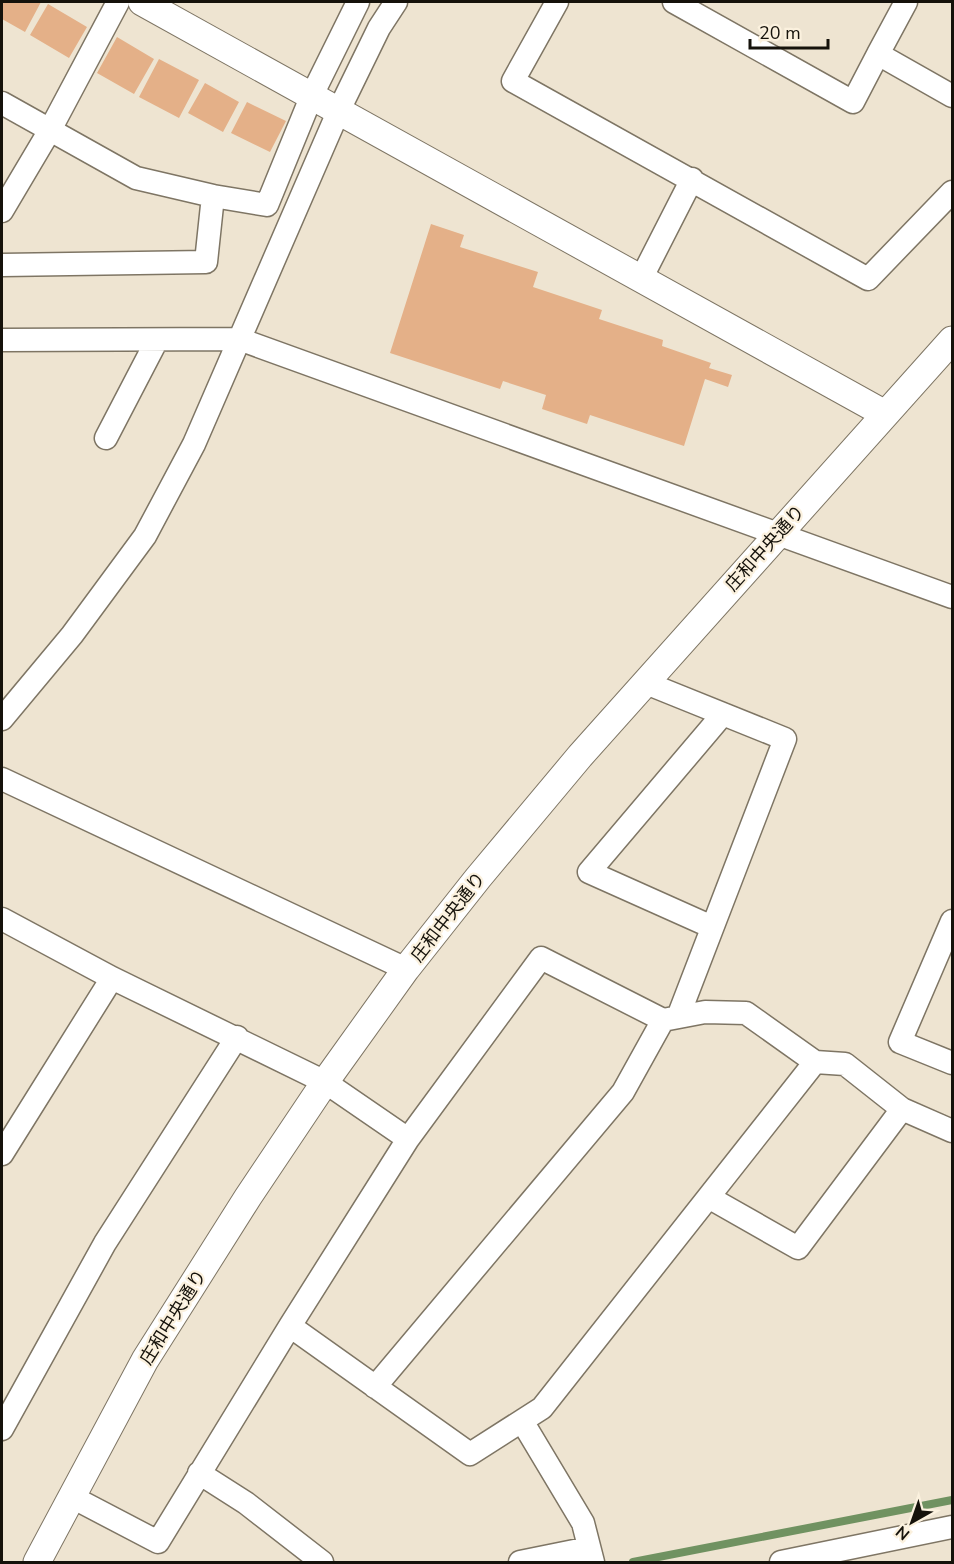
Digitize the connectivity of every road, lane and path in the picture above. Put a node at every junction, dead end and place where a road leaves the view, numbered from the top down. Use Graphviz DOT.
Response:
graph roads {
  1 [pos="118,2"];
  2 [pos="142,2"];
  3 [pos="358,2"];
  4 [pos="396,2"];
  5 [pos="557,2"];
  6 [pos="674,2"];
  7 [pos="906,2"];
  8 [pos="878,54"];
  9 [pos="312,95"];
  10 [pos="952,96"];
  11 [pos="2,103"];
  12 [pos="339,110"];
  13 [pos="50,130"];
  14 [pos="692,179"];
  15 [pos="952,192"];
  16 [pos="213,196"];
  17 [pos="2,211"];
  18 [pos="2,265"];
  19 [pos="642,277"];
  20 [pos="239,339"];
  21 [pos="2,340"];
  22 [pos="157,340"];
  23 [pos="952,340"];
  24 [pos="885,414"];
  25 [pos="106,438"];
  26 [pos="777,534"];
  27 [pos="952,597"];
  28 [pos="646,683"];
  29 [pos="723,714"];
  30 [pos="2,719"];
  31 [pos="2,779"];
  32 [pos="2,919"];
  33 [pos="712,927"];
  34 [pos="951,930"];
  35 [pos="406,969"];
  36 [pos="112,978"];
  37 [pos="671,1018"];
  38 [pos="237,1037"];
  39 [pos="815,1062"];
  40 [pos="952,1063"];
  41 [pos="325,1082"];
  42 [pos="902,1109"];
  43 [pos="952,1131"];
  44 [pos="408,1139"];
  45 [pos="2,1154"];
  46 [pos="710,1198"];
  47 [pos="290,1326"];
  48 [pos="375,1387"];
  49 [pos="522,1421"];
  50 [pos="2,1429"];
  51 [pos="199,1473"];
  52 [pos="72,1497"];
  53 [pos="952,1527"];
  54 [pos="591,1555"];
  55 [pos="37,1563"];
  56 [pos="322,1563"];
  57 [pos="520,1563"];
  58 [pos="781,1563"];
  1 -- 13 [label="street"];
  2 -- 9 [label="street"];
  3 -- 9 [label="street"];
  4 -- 12 [label="street"];
  5 -- 14 [label="street"];
  6 -- 8 [label="street"];
  7 -- 8 [label="street"];
  8 -- 10 [label="street"];
  9 -- 12 [label="street"];
  9 -- 16 [label="street"];
  11 -- 13 [label="street"];
  12 -- 19 [label="street"];
  12 -- 20 [label="street"];
  13 -- 16 [label="street"];
  13 -- 17 [label="street"];
  14 -- 15 [label="street"];
  14 -- 19 [label="street"];
  16 -- 18 [label="street"];
  19 -- 24 [label="street"];
  20 -- 22 [label="street"];
  20 -- 26 [label="street"];
  20 -- 30 [label="street"];
  21 -- 22 [label="street"];
  22 -- 25 [label="street"];
  23 -- 24 [label="street, 庄和中央通り"];
  24 -- 26 [label="street, 庄和中央通り"];
  26 -- 27 [label="street"];
  26 -- 28 [label="street, 庄和中央通り"];
  28 -- 29 [label="street"];
  28 -- 35 [label="street, 庄和中央通り"];
  29 -- 33 [label="street"];
  29 -- 33 [label="street"];
  31 -- 35 [label="street"];
  32 -- 36 [label="street"];
  33 -- 37 [label="street"];
  34 -- 40 [label="street"];
  35 -- 41 [label="street, 庄和中央通り"];
  36 -- 38 [label="street"];
  36 -- 45 [label="street"];
  37 -- 39 [label="street"];
  37 -- 44 [label="street"];
  37 -- 48 [label="street"];
  38 -- 41 [label="street"];
  38 -- 50 [label="street"];
  39 -- 42 [label="street"];
  39 -- 46 [label="street"];
  41 -- 44 [label="street"];
  41 -- 52 [label="street, 庄和中央通り"];
  42 -- 43 [label="street"];
  42 -- 46 [label="street"];
  44 -- 47 [label="street"];
  46 -- 49 [label="street"];
  47 -- 48 [label="street"];
  47 -- 51 [label="street"];
  48 -- 49 [label="street"];
  49 -- 54 [label="street"];
  51 -- 52 [label="street"];
  51 -- 56 [label="street"];
  52 -- 55 [label="street, 庄和中央通り"];
  53 -- 58 [label="street"];
  54 -- 57 [label="street"];
}
